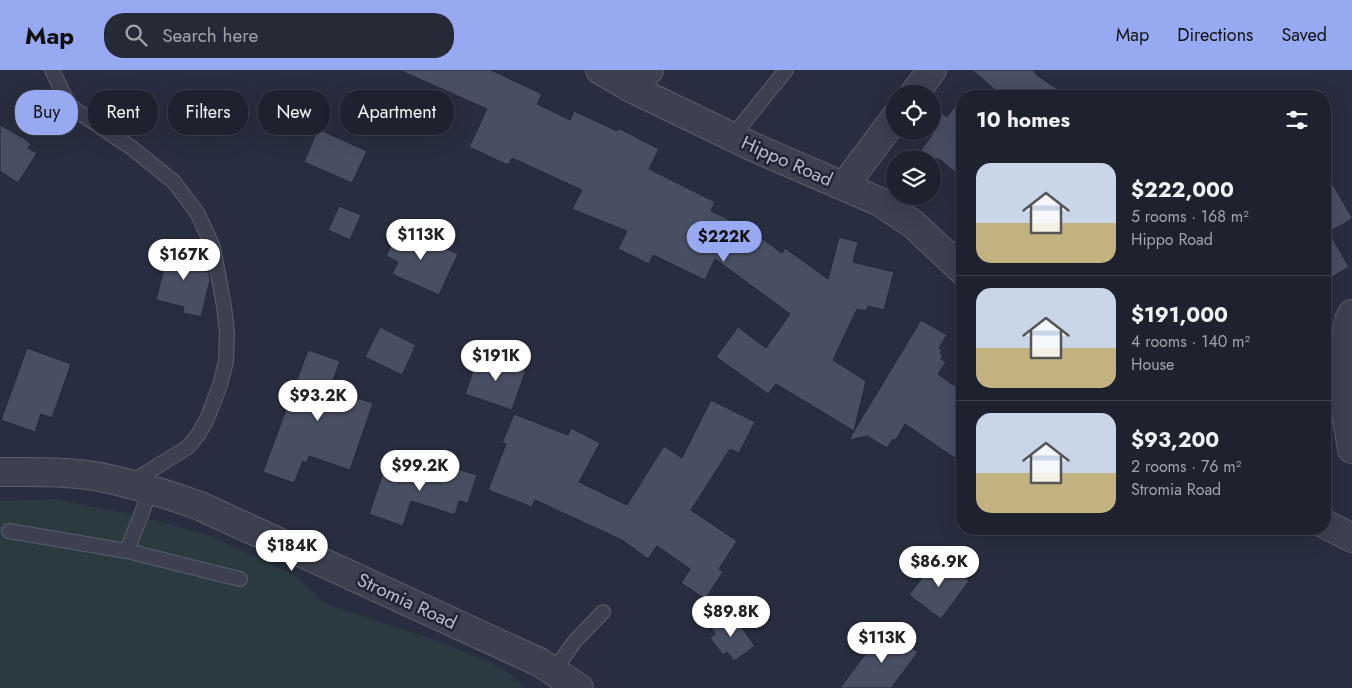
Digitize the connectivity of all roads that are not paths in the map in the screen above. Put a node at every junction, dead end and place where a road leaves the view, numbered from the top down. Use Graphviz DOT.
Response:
graph roads {
  1 [pos="52,70"];
  2 [pos="600,70"];
  3 [pos="786,70"];
  4 [pos="932,70"];
  5 [pos="640,79"];
  6 [pos="921,85"];
  7 [pos="886,130"];
  8 [pos="732,137"];
  9 [pos="844,186"];
  10 [pos="956,264"];
  11 [pos="1352,314"];
  12 [pos="1352,450"];
  13 [pos="0,472"];
  14 [pos="140,486"];
  15 [pos="1331,527"];
  16 [pos="9,531"];
  17 [pos="1352,538"];
  18 [pos="127,551"];
  19 [pos="240,579"];
  20 [pos="603,612"];
  21 [pos="553,672"];
  22 [pos="579,688"];
  1 -- 14 [label="lane"];
  2 -- 5 [label="street, Hippo Road"];
  3 -- 8 [label="lane"];
  4 -- 6 [label="street"];
  5 -- 8 [label="street, Hippo Road"];
  7 -- 9 [label="street"];
  8 -- 9 [label="street, Hippo Road"];
  9 -- 10 [label="street, Hippo Road"];
  11 -- 12 [label="street"];
  13 -- 14 [label="street, Stromia Road"];
  14 -- 18 [label="lane"];
  14 -- 21 [label="street, Stromia Road"];
  15 -- 17 [label="street"];
  16 -- 18 [label="lane"];
  18 -- 19 [label="lane"];
  20 -- 21 [label="lane"];
  21 -- 22 [label="street, Stromia Road"];
}
